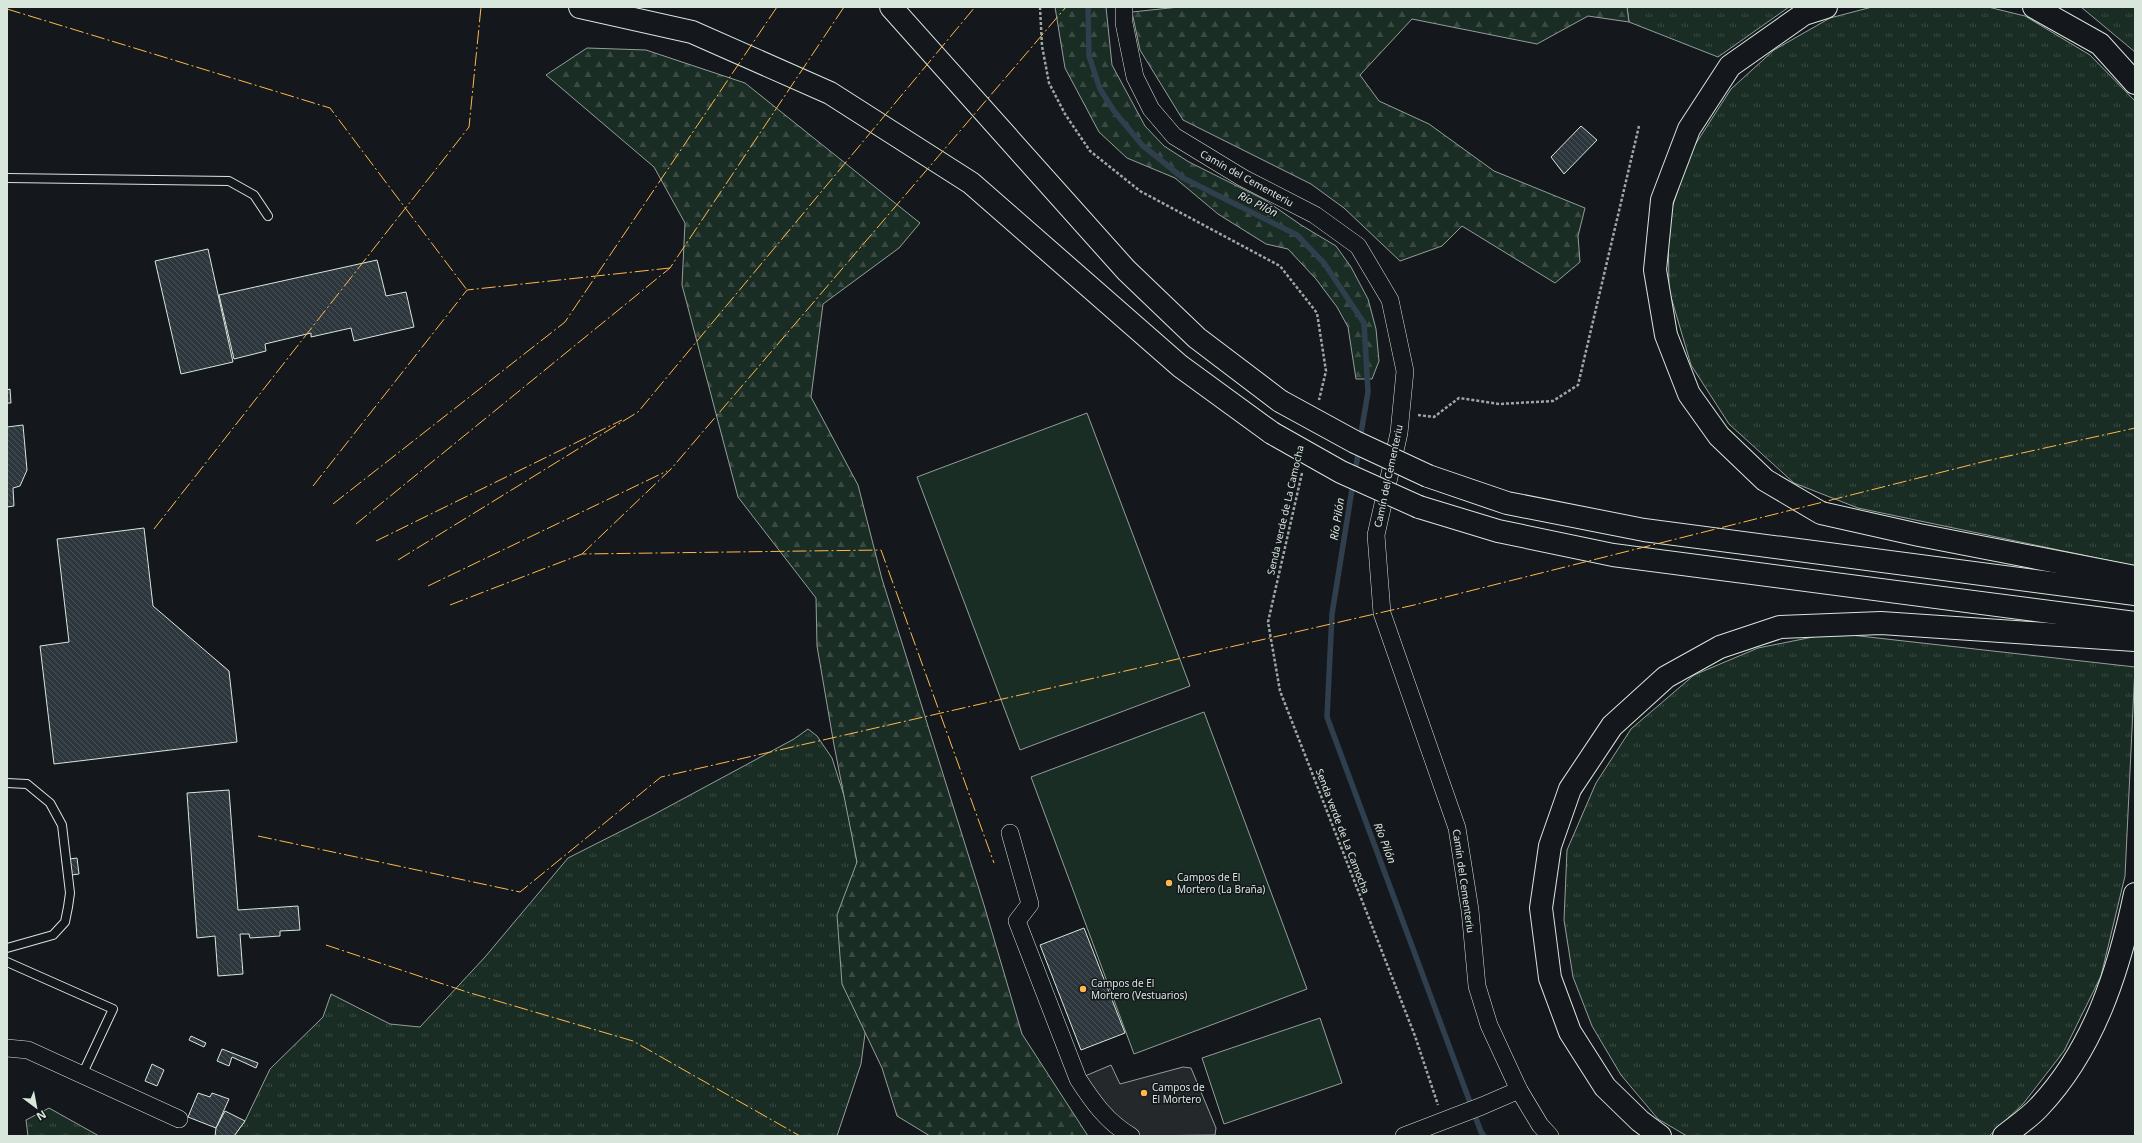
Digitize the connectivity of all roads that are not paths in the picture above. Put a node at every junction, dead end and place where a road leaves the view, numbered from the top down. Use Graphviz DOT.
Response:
graph roads {
  1 [pos="580,7"];
  2 [pos="891,7"];
  3 [pos="1124,7"];
  4 [pos="1826,7"];
  5 [pos="2034,7"];
  6 [pos="2135,83"];
  7 [pos="7,178"];
  8 [pos="268,216"];
  9 [pos="2135,577"];
  10 [pos="2135,594"];
  11 [pos="2133,632"];
  12 [pos="7,783"];
  13 [pos="1010,833"];
  14 [pos="2135,894"];
  15 [pos="7,948"];
  16 [pos="7,962"];
  17 [pos="7,1048"];
  18 [pos="82,1075"];
  19 [pos="1519,1090"];
  20 [pos="179,1119"];
  21 [pos="1131,1136"];
  22 [pos="1404,1136"];
  23 [pos="1550,1136"];
  24 [pos="1660,1136"];
  25 [pos="2004,1136"];
  1 -- 11 [label="highway, bridge"];
  2 -- 10 [label="highway, bridge"];
  3 -- 19 [label="street, Camín del Cementeriu"];
  4 -- 9 [label="highway"];
  5 -- 6 [label="highway"];
  7 -- 8 [label="lane"];
  11 -- 24 [label="highway"];
  12 -- 15 [label="lane"];
  13 -- 21 [label="street"];
  14 -- 25 [label="highway"];
  16 -- 18 [label="lane"];
  17 -- 18 [label="street"];
  18 -- 20 [label="street"];
  19 -- 22 [label="street"];
  19 -- 23 [label="street, Camín del Cementeriu"];
}
